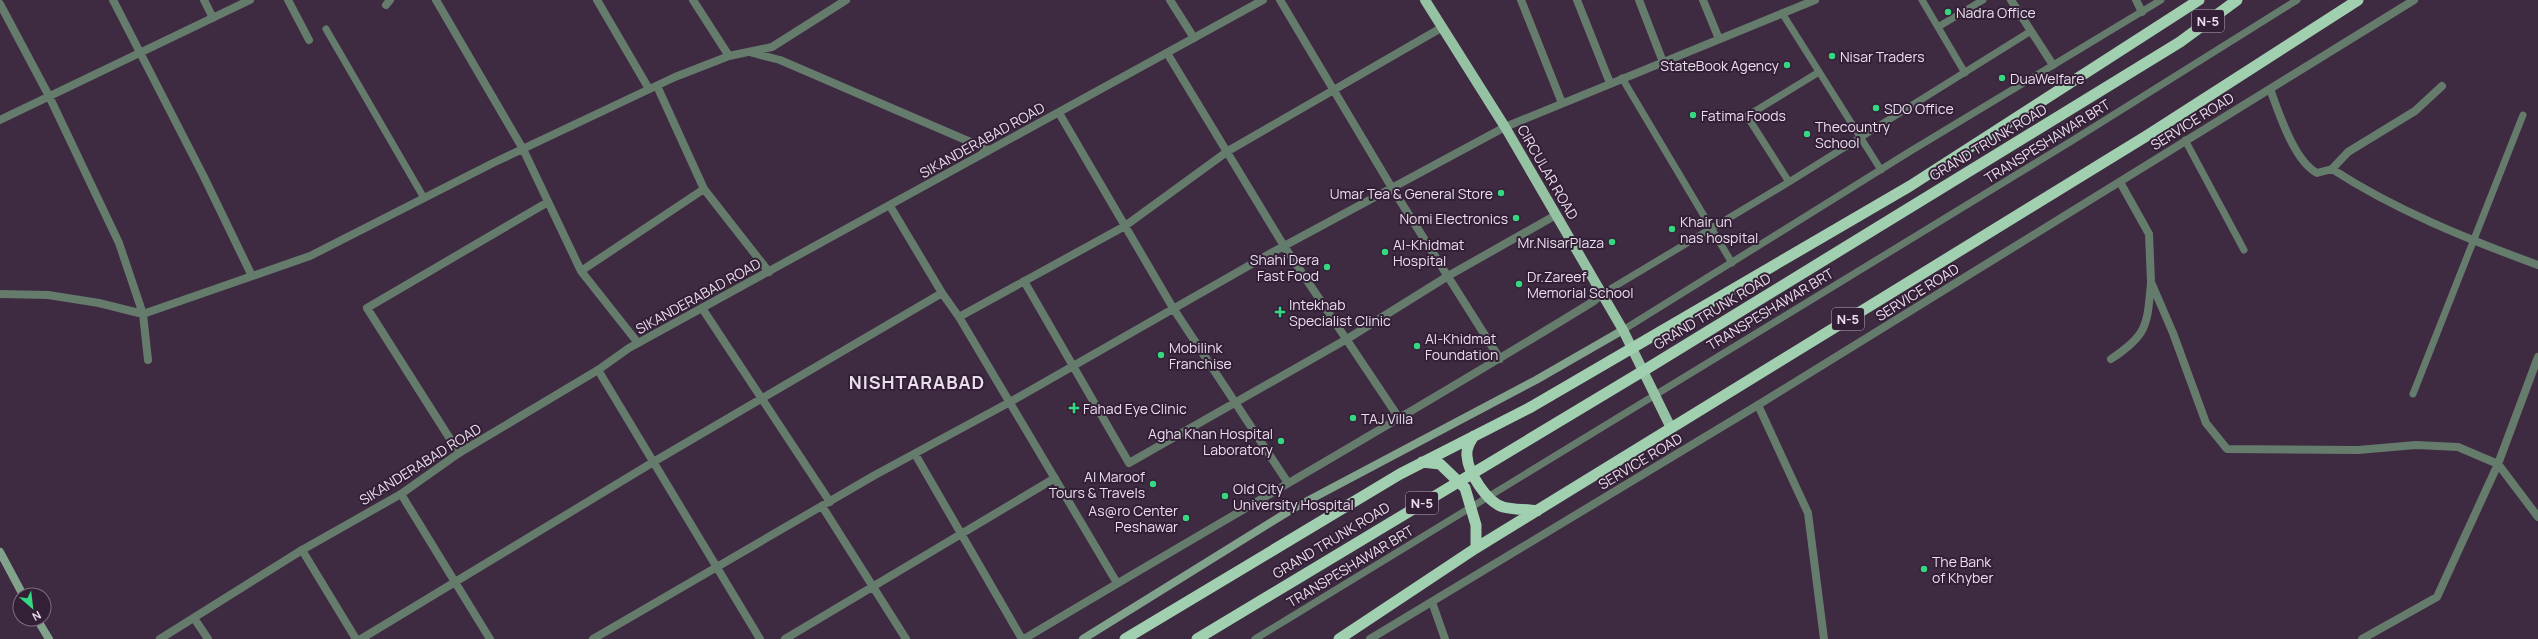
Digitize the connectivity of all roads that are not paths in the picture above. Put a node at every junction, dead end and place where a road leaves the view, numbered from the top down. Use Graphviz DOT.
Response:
graph roads {
  1 [pos="114,0"];
  2 [pos="204,0"];
  3 [pos="250,0"];
  4 [pos="288,0"];
  5 [pos="436,0"];
  6 [pos="597,0"];
  7 [pos="692,0"];
  8 [pos="846,0"];
  9 [pos="1170,0"];
  10 [pos="1262,0"];
  11 [pos="1280,0"];
  12 [pos="1425,0"];
  13 [pos="1521,0"];
  14 [pos="1577,0"];
  15 [pos="1639,0"];
  16 [pos="1703,0"];
  17 [pos="1815,0"];
  18 [pos="1922,0"];
  19 [pos="1983,0"];
  20 [pos="2011,0"];
  21 [pos="2136,0"];
  22 [pos="2161,0"];
  23 [pos="2199,0"];
  24 [pos="2237,0"];
  25 [pos="2297,0"];
  26 [pos="2358,0"];
  27 [pos="2414,0"];
  28 [pos="1798,3"];
  29 [pos="0,4"];
  30 [pos="2142,12"];
  31 [pos="1782,13"];
  32 [pos="213,18"];
  33 [pos="1938,27"];
  34 [pos="1441,28"];
  35 [pos="326,29"];
  36 [pos="2031,31"];
  37 [pos="1194,38"];
  38 [pos="1719,39"];
  39 [pos="309,40"];
  40 [pos="140,52"];
  41 [pos="750,52"];
  42 [pos="1168,53"];
  43 [pos="729,56"];
  44 [pos="1663,62"];
  45 [pos="2053,65"];
  46 [pos="1819,72"];
  47 [pos="1965,73"];
  48 [pos="1622,78"];
  49 [pos="1610,83"];
  50 [pos="2442,86"];
  51 [pos="653,88"];
  52 [pos="2270,89"];
  53 [pos="1332,90"];
  54 [pos="49,96"];
  55 [pos="1562,103"];
  56 [pos="1059,113"];
  57 [pos="2523,115"];
  58 [pos="0,120"];
  59 [pos="1505,127"];
  60 [pos="1861,138"];
  61 [pos="2185,140"];
  62 [pos="523,149"];
  63 [pos="989,150"];
  64 [pos="1228,151"];
  65 [pos="2332,169"];
  66 [pos="1881,170"];
  67 [pos="1789,182"];
  68 [pos="2120,182"];
  69 [pos="1392,188"];
  70 [pos="704,189"];
  71 [pos="424,198"];
  72 [pos="548,202"];
  73 [pos="890,206"];
  74 [pos="1556,215"];
  75 [pos="1125,226"];
  76 [pos="1712,229"];
  77 [pos="2474,240"];
  78 [pos="1284,246"];
  79 [pos="2244,250"];
  80 [pos="1732,263"];
  81 [pos="2538,265"];
  82 [pos="581,271"];
  83 [pos="768,272"];
  84 [pos="252,276"];
  85 [pos="1448,276"];
  86 [pos="1024,281"];
  87 [pos="2151,282"];
  88 [pos="942,293"];
  89 [pos="0,294"];
  90 [pos="1602,294"];
  91 [pos="702,308"];
  92 [pos="1173,308"];
  93 [pos="143,314"];
  94 [pos="959,316"];
  95 [pos="1623,330"];
  96 [pos="1347,339"];
  97 [pos="638,343"];
  98 [pos="1632,346"];
  99 [pos="1500,359"];
  100 [pos="2111,359"];
  101 [pos="2538,359"];
  102 [pos="148,360"];
  103 [pos="1071,366"];
  104 [pos="598,370"];
  105 [pos="2413,394"];
  106 [pos="762,399"];
  107 [pos="1010,402"];
  108 [pos="1235,403"];
  109 [pos="1758,405"];
  110 [pos="1399,418"];
  111 [pos="1671,428"];
  112 [pos="1474,436"];
  113 [pos="459,453"];
  114 [pos="915,454"];
  115 [pos="655,462"];
  116 [pos="1421,462"];
  117 [pos="2498,464"];
  118 [pos="1055,478"];
  119 [pos="1288,483"];
  120 [pos="401,494"];
  121 [pos="826,504"];
  122 [pos="1537,511"];
  123 [pos="2538,517"];
  124 [pos="961,534"];
  125 [pos="1476,548"];
  126 [pos="302,550"];
  127 [pos="0,552"];
  128 [pos="717,568"];
  129 [pos="455,582"];
  130 [pos="1117,583"];
  131 [pos="19,587"];
  132 [pos="872,587"];
  133 [pos="1432,602"];
  134 [pos="194,618"];
  135 [pos="42,627"];
  136 [pos="49,639"];
  137 [pos="160,639"];
  138 [pos="208,639"];
  139 [pos="356,639"];
  140 [pos="361,639"];
  141 [pos="490,639"];
  142 [pos="593,639"];
  143 [pos="760,639"];
  144 [pos="785,639"];
  145 [pos="906,639"];
  146 [pos="1023,639"];
  147 [pos="1083,639"];
  148 [pos="1125,639"];
  149 [pos="1197,639"];
  150 [pos="1255,639"];
  151 [pos="1339,639"];
  152 [pos="1370,639"];
  153 [pos="1445,639"];
  154 [pos="1824,639"];
  155 [pos="2362,639"];
  1 -- 40 [label="street"];
  2 -- 32 [label="street"];
  3 -- 32 [label="street"];
  4 -- 39 [label="street"];
  5 -- 62 [label="street"];
  6 -- 51 [label="street"];
  7 -- 43 [label="street"];
  8 -- 41 [label="street"];
  9 -- 37 [label="street"];
  10 -- 37 [label="street, SIKANDERABAD ROAD"];
  11 -- 53 [label="street"];
  12 -- 34 [label="main road, CIRCULAR ROAD"];
  13 -- 55 [label="street"];
  14 -- 49 [label="street"];
  15 -- 44 [label="street"];
  16 -- 38 [label="street"];
  17 -- 28 [label="street"];
  18 -- 33 [label="lane"];
  19 -- 33 [label="lane"];
  20 -- 36 [label="street"];
  21 -- 30 [label="street"];
  22 -- 30 [label="lane"];
  23 -- 98 [label="highway"];
  24 -- 149 [label="highway, GRAND TRUNK ROAD / N-5"];
  25 -- 150 [label="lane, TRANSPESHAWAR BRT"];
  26 -- 111 [label="highway, N-5"];
  27 -- 52 [label="street, SERVICE ROAD"];
  28 -- 31 [label="street"];
  29 -- 54 [label="street"];
  30 -- 45 [label="lane"];
  31 -- 38 [label="street"];
  31 -- 46 [label="lane"];
  32 -- 40 [label="street"];
  33 -- 47 [label="lane"];
  34 -- 53 [label="street"];
  34 -- 59 [label="main road, CIRCULAR ROAD"];
  35 -- 71 [label="lane"];
  36 -- 45 [label="street"];
  36 -- 47 [label="lane"];
  37 -- 42 [label="street, SIKANDERABAD ROAD"];
  38 -- 44 [label="street"];
  40 -- 54 [label="street"];
  40 -- 84 [label="street"];
  41 -- 43 [label="street"];
  41 -- 63 [label="street"];
  42 -- 56 [label="street, SIKANDERABAD ROAD"];
  42 -- 64 [label="street"];
  43 -- 51 [label="street"];
  44 -- 48 [label="street"];
  45 -- 66 [label="lane"];
  46 -- 60 [label="lane"];
  46 -- 67 [label="lane"];
  47 -- 60 [label="lane"];
  48 -- 49 [label="street"];
  48 -- 76 [label="lane"];
  49 -- 55 [label="street"];
  50 -- 65 [label="street"];
  51 -- 62 [label="street"];
  51 -- 70 [label="street"];
  52 -- 61 [label="street, SERVICE ROAD"];
  52 -- 65 [label="street"];
  53 -- 64 [label="street"];
  53 -- 69 [label="street"];
  54 -- 58 [label="street"];
  54 -- 93 [label="street"];
  55 -- 59 [label="street"];
  56 -- 63 [label="street, SIKANDERABAD ROAD"];
  56 -- 75 [label="street"];
  57 -- 77 [label="lane"];
  59 -- 69 [label="street"];
  59 -- 74 [label="main road, CIRCULAR ROAD"];
  60 -- 66 [label="lane"];
  60 -- 67 [label="lane"];
  61 -- 68 [label="street, SERVICE ROAD"];
  61 -- 79 [label="lane"];
  62 -- 71 [label="street"];
  62 -- 72 [label="street"];
  63 -- 73 [label="street, SIKANDERABAD ROAD"];
  64 -- 75 [label="street"];
  64 -- 78 [label="street"];
  65 -- 77 [label="street"];
  66 -- 80 [label="lane"];
  67 -- 76 [label="lane"];
  68 -- 87 [label="street"];
  68 -- 109 [label="street, SERVICE ROAD"];
  69 -- 78 [label="street"];
  69 -- 85 [label="street"];
  70 -- 82 [label="street"];
  70 -- 83 [label="street"];
  71 -- 84 [label="street"];
  72 -- 82 [label="street"];
  72 -- 113 [label="street"];
  73 -- 83 [label="street, SIKANDERABAD ROAD"];
  73 -- 88 [label="street"];
  74 -- 85 [label="street"];
  74 -- 90 [label="main road, CIRCULAR ROAD"];
  75 -- 86 [label="street"];
  75 -- 92 [label="street"];
  76 -- 80 [label="lane"];
  76 -- 90 [label="lane"];
  77 -- 81 [label="street"];
  77 -- 105 [label="lane"];
  78 -- 92 [label="street"];
  78 -- 96 [label="street"];
  80 -- 95 [label="lane"];
  82 -- 97 [label="street"];
  83 -- 91 [label="street, SIKANDERABAD ROAD"];
  84 -- 93 [label="street"];
  85 -- 96 [label="street"];
  85 -- 99 [label="street"];
  86 -- 94 [label="street"];
  86 -- 103 [label="street"];
  87 -- 100 [label="street"];
  87 -- 117 [label="street"];
  88 -- 94 [label="street"];
  88 -- 106 [label="street"];
  89 -- 93 [label="street"];
  90 -- 95 [label="main road, CIRCULAR ROAD"];
  90 -- 99 [label="street"];
  91 -- 97 [label="street, SIKANDERABAD ROAD"];
  91 -- 106 [label="street"];
  92 -- 103 [label="street"];
  92 -- 108 [label="street"];
  93 -- 102 [label="street"];
  94 -- 107 [label="street"];
  95 -- 98 [label="main road, CIRCULAR ROAD"];
  95 -- 147 [label="main road"];
  96 -- 108 [label="street"];
  96 -- 110 [label="street"];
  97 -- 104 [label="street, SIKANDERABAD ROAD"];
  98 -- 111 [label="main road, CIRCULAR ROAD"];
  98 -- 112 [label="highway"];
  99 -- 110 [label="street"];
  101 -- 117 [label="street"];
  103 -- 107 [label="street"];
  103 -- 108 [label="street"];
  104 -- 113 [label="street, SIKANDERABAD ROAD"];
  104 -- 115 [label="street"];
  106 -- 115 [label="street"];
  106 -- 121 [label="street"];
  107 -- 114 [label="street"];
  107 -- 118 [label="street"];
  108 -- 119 [label="street"];
  109 -- 133 [label="street, SERVICE ROAD"];
  109 -- 154 [label="street"];
  110 -- 119 [label="street"];
  111 -- 122 [label="highway, N-5"];
  112 -- 116 [label="highway"];
  112 -- 122 [label="highway"];
  113 -- 120 [label="street, SIKANDERABAD ROAD"];
  114 -- 121 [label="street"];
  114 -- 124 [label="street"];
  115 -- 128 [label="street"];
  115 -- 129 [label="street"];
  116 -- 125 [label="highway"];
  116 -- 148 [label="highway"];
  117 -- 123 [label="street"];
  117 -- 155 [label="street"];
  118 -- 124 [label="street"];
  118 -- 130 [label="street"];
  119 -- 130 [label="street"];
  120 -- 126 [label="street, SIKANDERABAD ROAD"];
  120 -- 129 [label="street"];
  121 -- 128 [label="street"];
  121 -- 132 [label="street"];
  122 -- 125 [label="highway, N-5"];
  124 -- 132 [label="street"];
  124 -- 146 [label="street"];
  125 -- 151 [label="highway, N-5"];
  126 -- 134 [label="street, SIKANDERABAD ROAD"];
  126 -- 139 [label="street"];
  127 -- 131 [label="main road"];
  128 -- 142 [label="street"];
  128 -- 143 [label="street"];
  129 -- 140 [label="street"];
  129 -- 141 [label="street"];
  130 -- 146 [label="street"];
  132 -- 144 [label="street"];
  132 -- 145 [label="street"];
  133 -- 152 [label="street, SERVICE ROAD"];
  133 -- 153 [label="street"];
  134 -- 137 [label="street, SIKANDERABAD ROAD"];
  134 -- 138 [label="street"];
  135 -- 136 [label="main road"];
}
